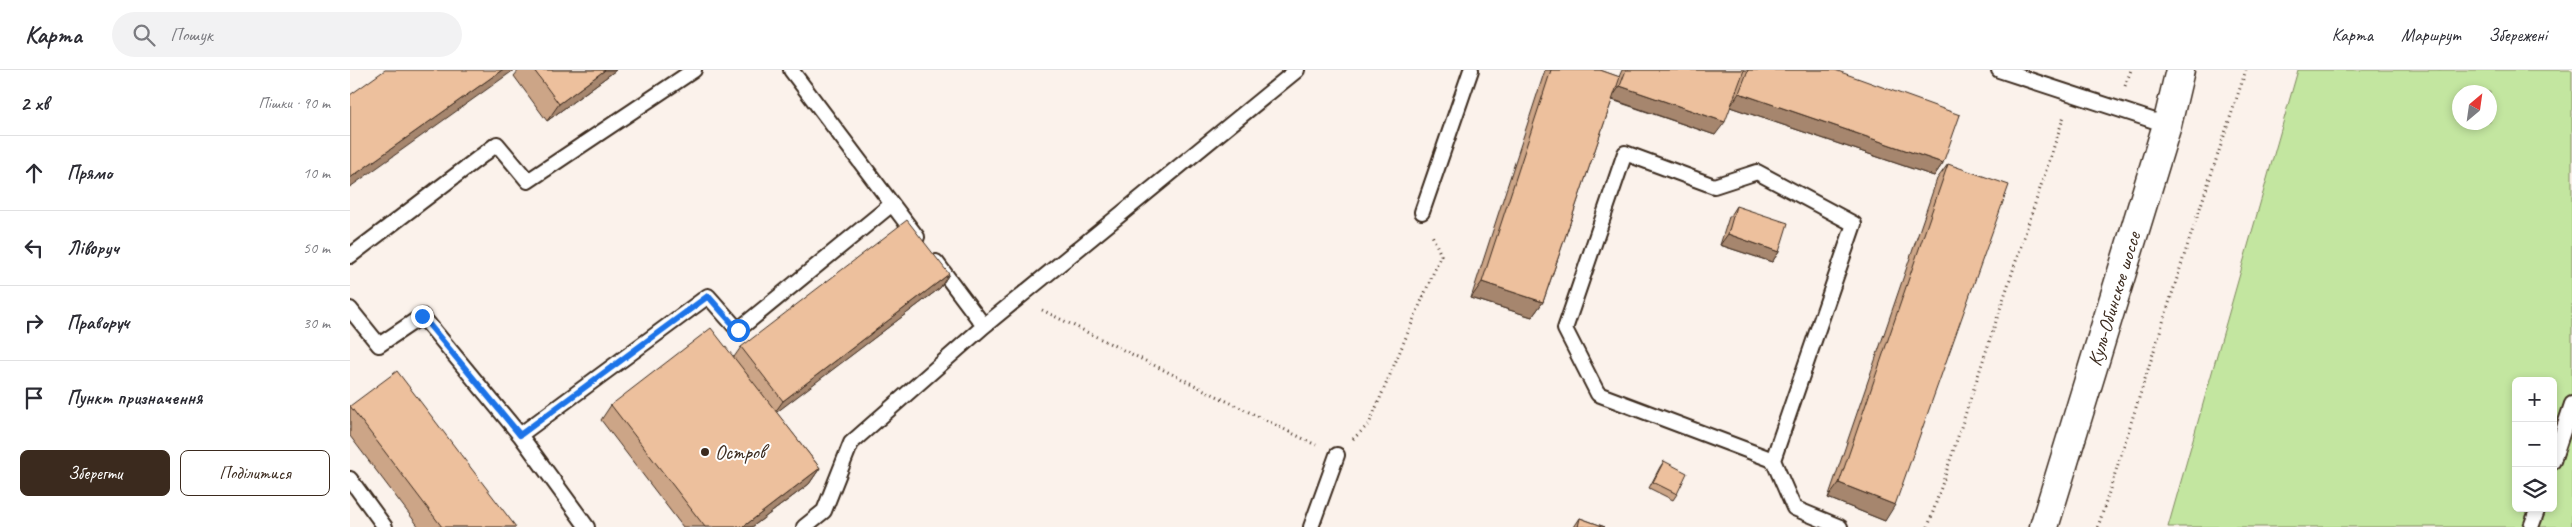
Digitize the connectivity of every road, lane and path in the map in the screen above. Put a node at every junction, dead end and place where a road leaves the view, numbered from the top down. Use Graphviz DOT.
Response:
graph roads {
  1 [pos="694,70"];
  2 [pos="791,70"];
  3 [pos="1297,70"];
  4 [pos="1471,70"];
  5 [pos="1999,70"];
  6 [pos="2131,70"];
  7 [pos="2180,70"];
  8 [pos="2246,70"];
  9 [pos="2123,92"];
  10 [pos="2072,94"];
  11 [pos="2168,125"];
  12 [pos="892,204"];
  13 [pos="1422,212"];
  14 [pos="350,256"];
  15 [pos="1019,298"];
  16 [pos="350,309"];
  17 [pos="984,326"];
  18 [pos="2572,404"];
  19 [pos="520,435"];
  20 [pos="2557,449"];
  21 [pos="1337,455"];
  22 [pos="1773,460"];
  23 [pos="350,480"];
  24 [pos="2537,512"];
  25 [pos="385,527"];
  26 [pos="587,527"];
  27 [pos="804,527"];
  28 [pos="1311,527"];
  29 [pos="1840,527"];
  30 [pos="1928,527"];
  31 [pos="2044,527"];
  32 [pos="2098,527"];
  33 [pos="2531,527"];
  1 -- 14 [label="lane"];
  2 -- 12 [label="lane"];
  3 -- 15 [label="lane"];
  4 -- 13 [label="lane"];
  5 -- 10 [label="lane"];
  6 -- 9 [label="path"];
  7 -- 11 [label="main road, Куль-Обинское шоссе"];
  8 -- 32 [label="path"];
  10 -- 11 [label="lane"];
  10 -- 30 [label="path"];
  11 -- 31 [label="main road, Куль-Обинское шоссе"];
  12 -- 17 [label="lane"];
  12 -- 19 [label="lane"];
  13 -- 21 [label="path"];
  15 -- 17 [label="lane"];
  15 -- 21 [label="path"];
  16 -- 19 [label="lane"];
  17 -- 27 [label="lane"];
  18 -- 20 [label="lane"];
  19 -- 26 [label="lane"];
  21 -- 28 [label="lane"];
  22 -- 22 [label="lane"];
  22 -- 29 [label="lane"];
  23 -- 25 [label="lane"];
  24 -- 33 [label="lane"];
}
